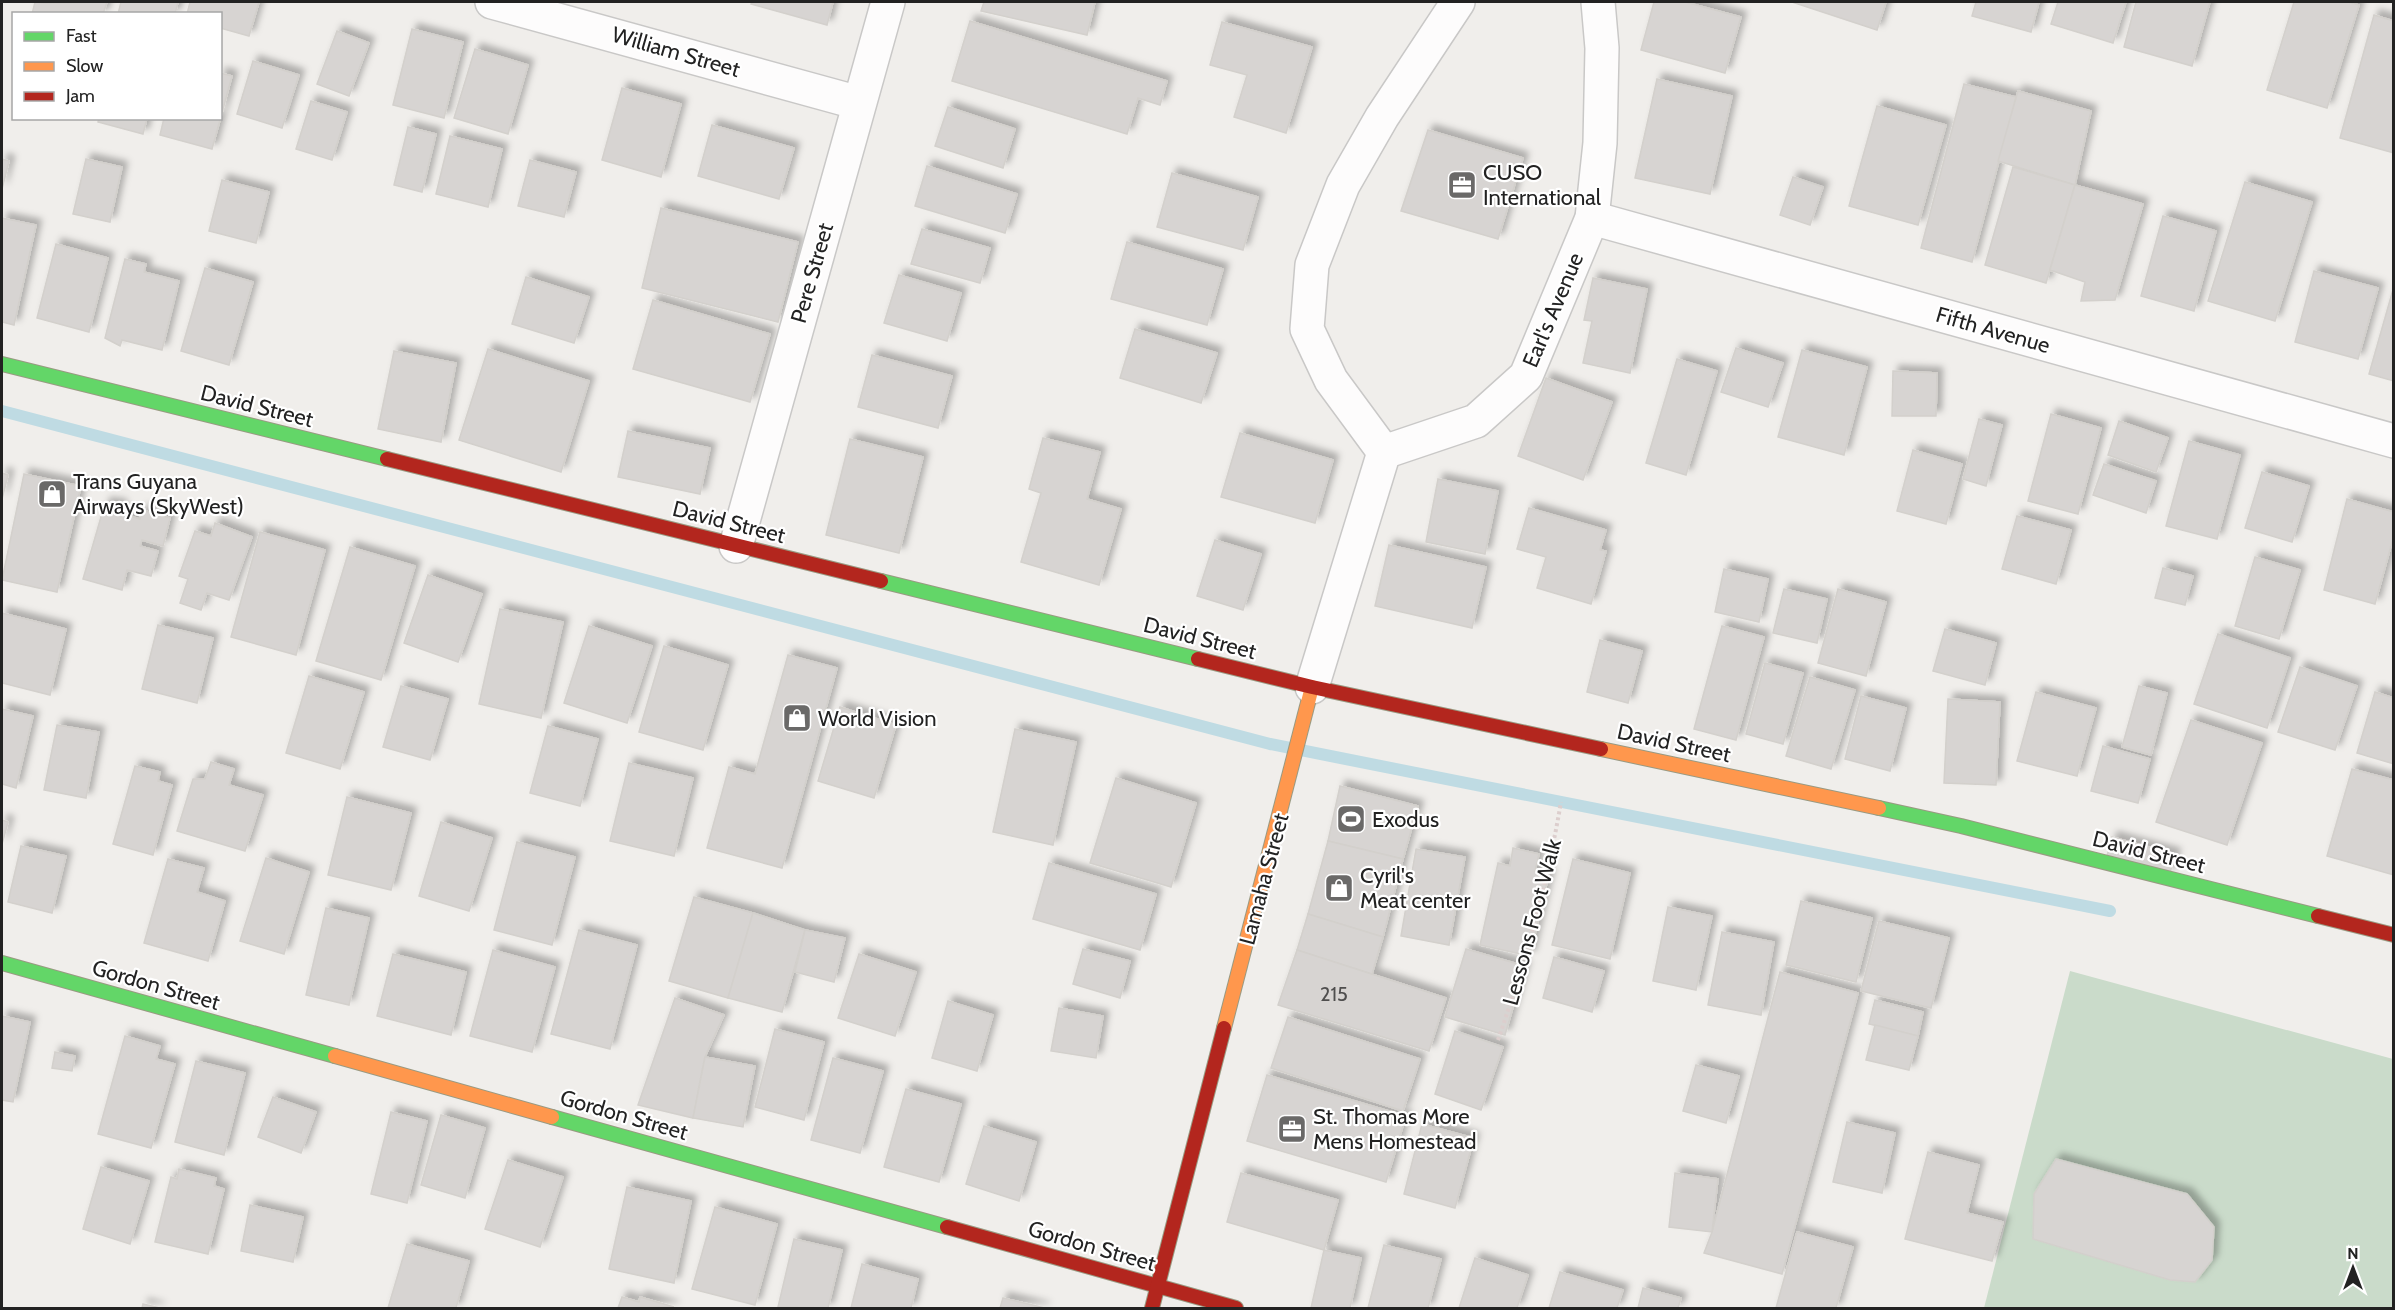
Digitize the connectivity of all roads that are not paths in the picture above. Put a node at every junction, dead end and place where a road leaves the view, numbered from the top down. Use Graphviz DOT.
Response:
graph roads {
  1 [pos="492,2"];
  2 [pos="888,2"];
  3 [pos="1458,2"];
  4 [pos="1598,2"];
  5 [pos="859,103"];
  6 [pos="1592,218"];
  7 [pos="2,364"];
  8 [pos="2394,441"];
  9 [pos="1384,452"];
  10 [pos="736,546"];
  11 [pos="1312,687"];
  12 [pos="2394,935"];
  13 [pos="2,963"];
  14 [pos="1158,1286"];
  15 [pos="1152,1308"];
  16 [pos="1236,1308"];
  1 -- 5 [label="street, William Street"];
  2 -- 5 [label="street, Pere Street"];
  3 -- 9 [label="street"];
  4 -- 6 [label="street, Earl's Avenue"];
  5 -- 10 [label="street, Pere Street"];
  6 -- 8 [label="street, Fifth Avenue"];
  6 -- 9 [label="street, Earl's Avenue"];
  7 -- 10 [label="street, David Street"];
  9 -- 11 [label="street, Lamaha Street"];
  10 -- 11 [label="street, David Street"];
  11 -- 12 [label="street, David Street"];
  11 -- 14 [label="street, Lamaha Street"];
  13 -- 14 [label="street, Gordon Street"];
  14 -- 15 [label="street, Lamaha Street"];
  14 -- 16 [label="street, Gordon Street"];
}
